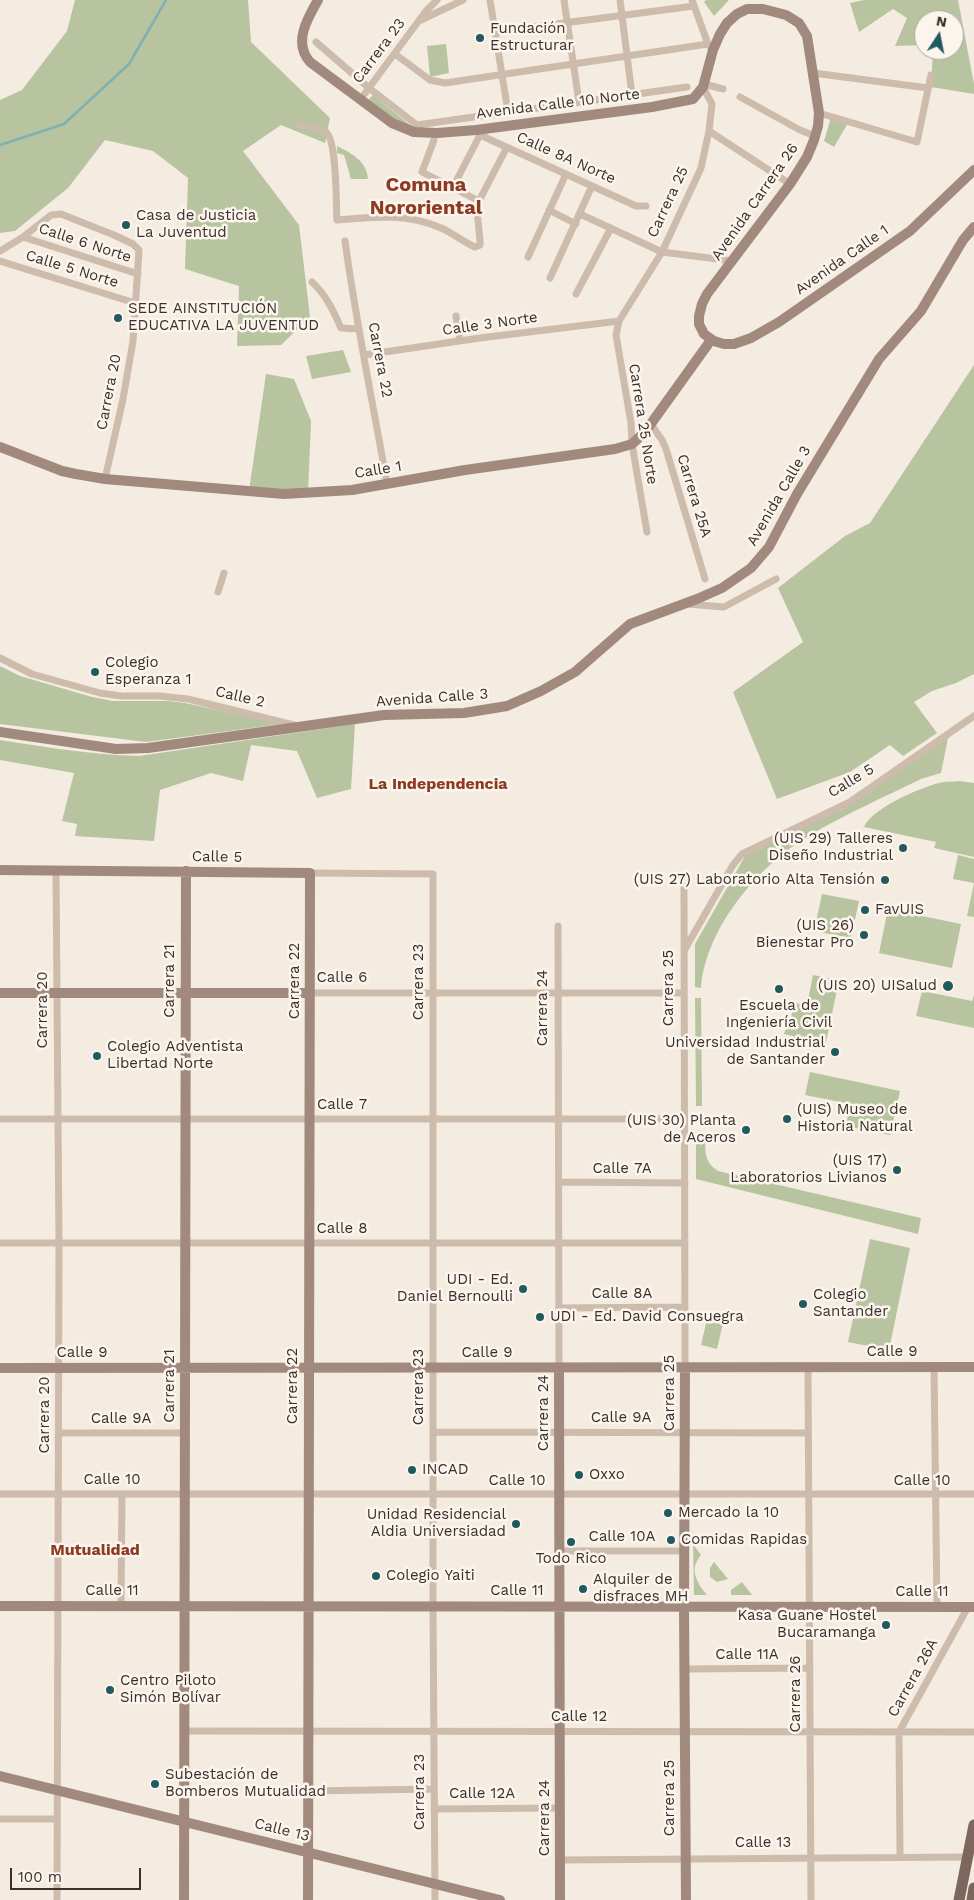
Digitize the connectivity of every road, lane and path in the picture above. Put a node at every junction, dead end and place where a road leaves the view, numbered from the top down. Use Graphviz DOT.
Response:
graph roads {
  1 [pos="318,0"];
  2 [pos="437,0"];
  3 [pos="463,0"];
  4 [pos="490,0"];
  5 [pos="564,0"];
  6 [pos="620,0"];
  7 [pos="693,3"];
  8 [pos="622,15"];
  9 [pos="420,20"];
  10 [pos="568,22"];
  11 [pos="495,32"];
  12 [pos="316,42"];
  13 [pos="710,47"];
  14 [pos="394,54"];
  15 [pos="627,56"];
  16 [pos="573,64"];
  17 [pos="813,72"];
  18 [pos="503,75"];
  19 [pos="931,75"];
  20 [pos="703,85"];
  21 [pos="687,87"];
  22 [pos="369,88"];
  23 [pos="928,88"];
  24 [pos="723,89"];
  25 [pos="632,95"];
  26 [pos="740,97"];
  27 [pos="360,100"];
  28 [pos="578,102"];
  29 [pos="508,112"];
  30 [pos="819,112"];
  31 [pos="300,125"];
  32 [pos="709,131"];
  33 [pos="478,132"];
  34 [pos="815,136"];
  35 [pos="434,140"];
  36 [pos="507,147"];
  37 [pos="974,170"];
  38 [pos="566,174"];
  39 [pos="790,184"];
  40 [pos="592,186"];
  41 [pos="453,187"];
  42 [pos="479,201"];
  43 [pos="646,206"];
  44 [pos="549,210"];
  45 [pos="580,214"];
  46 [pos="576,224"];
  47 [pos="974,227"];
  48 [pos="611,228"];
  49 [pos="23,237"];
  50 [pos="345,241"];
  51 [pos="0,251"];
  52 [pos="662,252"];
  53 [pos="528,257"];
  54 [pos="0,261"];
  55 [pos="733,261"];
  56 [pos="138,274"];
  57 [pos="550,278"];
  58 [pos="312,282"];
  59 [pos="576,294"];
  60 [pos="135,303"];
  61 [pos="456,316"];
  62 [pos="619,321"];
  63 [pos="358,329"];
  64 [pos="711,340"];
  65 [pos="460,342"];
  66 [pos="364,355"];
  67 [pos="651,424"];
  68 [pos="632,444"];
  69 [pos="0,447"];
  70 [pos="104,479"];
  71 [pos="387,484"];
  72 [pos="647,532"];
  73 [pos="224,574"];
  74 [pos="776,578"];
  75 [pos="704,579"];
  76 [pos="218,592"];
  77 [pos="684,604"];
  78 [pos="0,658"];
  79 [pos="974,716"];
  80 [pos="301,727"];
  81 [pos="0,732"];
  82 [pos="0,870"];
  83 [pos="56,870"];
  84 [pos="186,871"];
  85 [pos="310,873"];
  86 [pos="433,874"];
  87 [pos="684,886"];
  88 [pos="558,926"];
  89 [pos="684,950"];
  90 [pos="0,993"];
  91 [pos="57,993"];
  92 [pos="186,993"];
  93 [pos="310,993"];
  94 [pos="433,993"];
  95 [pos="558,993"];
  96 [pos="684,993"];
  97 [pos="0,1119"];
  98 [pos="58,1119"];
  99 [pos="185,1119"];
  100 [pos="309,1119"];
  101 [pos="433,1119"];
  102 [pos="558,1119"];
  103 [pos="684,1119"];
  104 [pos="559,1182"];
  105 [pos="685,1183"];
  106 [pos="0,1243"];
  107 [pos="59,1243"];
  108 [pos="185,1243"];
  109 [pos="309,1243"];
  110 [pos="433,1243"];
  111 [pos="559,1243"];
  112 [pos="685,1243"];
  113 [pos="685,1307"];
  114 [pos="559,1308"];
  115 [pos="934,1367"];
  116 [pos="974,1367"];
  117 [pos="0,1368"];
  118 [pos="59,1368"];
  119 [pos="184,1368"];
  120 [pos="308,1368"];
  121 [pos="433,1368"];
  122 [pos="559,1368"];
  123 [pos="685,1368"];
  124 [pos="808,1368"];
  125 [pos="433,1432"];
  126 [pos="559,1432"];
  127 [pos="685,1432"];
  128 [pos="58,1433"];
  129 [pos="184,1433"];
  130 [pos="808,1433"];
  131 [pos="0,1494"];
  132 [pos="58,1494"];
  133 [pos="122,1494"];
  134 [pos="184,1494"];
  135 [pos="308,1494"];
  136 [pos="433,1494"];
  137 [pos="559,1494"];
  138 [pos="809,1494"];
  139 [pos="936,1494"];
  140 [pos="974,1494"];
  141 [pos="684,1495"];
  142 [pos="684,1550"];
  143 [pos="559,1551"];
  144 [pos="0,1606"];
  145 [pos="58,1606"];
  146 [pos="121,1606"];
  147 [pos="184,1606"];
  148 [pos="308,1606"];
  149 [pos="433,1606"];
  150 [pos="559,1606"];
  151 [pos="684,1606"];
  152 [pos="809,1606"];
  153 [pos="937,1607"];
  154 [pos="971,1607"];
  155 [pos="810,1668"];
  156 [pos="684,1669"];
  157 [pos="184,1731"];
  158 [pos="308,1731"];
  159 [pos="434,1732"];
  160 [pos="560,1732"];
  161 [pos="685,1732"];
  162 [pos="810,1732"];
  163 [pos="899,1732"];
  164 [pos="974,1732"];
  165 [pos="0,1776"];
  166 [pos="434,1789"];
  167 [pos="308,1790"];
  168 [pos="57,1791"];
  169 [pos="434,1808"];
  170 [pos="560,1808"];
  171 [pos="0,1819"];
  172 [pos="57,1819"];
  173 [pos="184,1822"];
  174 [pos="974,1825"];
  175 [pos="308,1852"];
  176 [pos="900,1857"];
  177 [pos="967,1857"];
  178 [pos="811,1858"];
  179 [pos="686,1859"];
  180 [pos="560,1860"];
  181 [pos="435,1884"];
  182 [pos="974,1888"];
  183 [pos="57,1900"];
  184 [pos="184,1900"];
  185 [pos="308,1900"];
  186 [pos="435,1900"];
  187 [pos="500,1900"];
  188 [pos="560,1900"];
  189 [pos="686,1900"];
  190 [pos="811,1900"];
  191 [pos="959,1900"];
  192 [pos="972,1900"];
  1 -- 27 [label="street, Avenida Calle 10 Norte"];
  2 -- 9 [label="street, Carrera 23"];
  3 -- 9 [label="street"];
  4 -- 11 [label="street"];
  5 -- 10 [label="street"];
  6 -- 8 [label="street"];
  7 -- 8 [label="street"];
  7 -- 13 [label="street"];
  8 -- 10 [label="street"];
  8 -- 15 [label="street"];
  9 -- 14 [label="street, Carrera 23"];
  10 -- 11 [label="street"];
  10 -- 16 [label="street"];
  11 -- 18 [label="street"];
  12 -- 22 [label="street"];
  13 -- 15 [label="street"];
  13 -- 17 [label="street, Avenida Carrera 26"];
  13 -- 20 [label="street"];
  14 -- 18 [label="street"];
  14 -- 22 [label="street, Carrera 23"];
  15 -- 16 [label="street"];
  15 -- 25 [label="street"];
  16 -- 18 [label="street"];
  16 -- 28 [label="street"];
  17 -- 23 [label="street"];
  17 -- 30 [label="street, Avenida Carrera 26"];
  18 -- 29 [label="street"];
  19 -- 23 [label="street"];
  20 -- 24 [label="street"];
  20 -- 32 [label="street, Carrera 25"];
  20 -- 33 [label="street, Avenida Calle 10 Norte"];
  21 -- 25 [label="street"];
  22 -- 27 [label="street, Carrera 23"];
  22 -- 29 [label="street"];
  23 -- 30 [label="street"];
  25 -- 28 [label="street"];
  26 -- 34 [label="street"];
  27 -- 33 [label="street, Avenida Calle 10 Norte"];
  28 -- 29 [label="street"];
  30 -- 34 [label="street, Avenida Carrera 26"];
  31 -- 42 [label="street"];
  32 -- 39 [label="street"];
  32 -- 52 [label="street, Carrera 25"];
  33 -- 36 [label="street, Calle 8A Norte"];
  33 -- 41 [label="street"];
  34 -- 39 [label="street, Avenida Carrera 26"];
  35 -- 41 [label="street"];
  36 -- 38 [label="street, Calle 8A Norte"];
  36 -- 42 [label="street"];
  37 -- 64 [label="street, Avenida Calle 1"];
  38 -- 40 [label="street, Calle 8A Norte"];
  38 -- 44 [label="street"];
  39 -- 55 [label="street, Avenida Carrera 26"];
  40 -- 43 [label="street, Calle 8A Norte"];
  40 -- 45 [label="street"];
  41 -- 42 [label="street"];
  44 -- 46 [label="street"];
  44 -- 53 [label="street"];
  45 -- 46 [label="street"];
  45 -- 48 [label="street"];
  46 -- 57 [label="street"];
  47 -- 77 [label="street, Avenida Calle 3"];
  48 -- 52 [label="street"];
  48 -- 59 [label="street"];
  49 -- 51 [label="street"];
  49 -- 56 [label="street, Calle 6 Norte"];
  49 -- 56 [label="street, Carrera 20"];
  50 -- 63 [label="street, Carrera 22"];
  52 -- 55 [label="street"];
  52 -- 62 [label="street, Carrera 25"];
  54 -- 60 [label="street, Calle 5 Norte"];
  55 -- 64 [label="street, Avenida Carrera 26"];
  56 -- 60 [label="street, Carrera 20"];
  58 -- 63 [label="street"];
  60 -- 70 [label="street, Carrera 20"];
  61 -- 65 [label="street"];
  62 -- 65 [label="street, Calle 3 Norte"];
  62 -- 68 [label="street, Carrera 25 Norte"];
  63 -- 66 [label="street, Carrera 22"];
  64 -- 67 [label="street"];
  65 -- 66 [label="street, Calle 3 Norte"];
  66 -- 71 [label="street, Carrera 22"];
  67 -- 68 [label="street"];
  67 -- 75 [label="street, Carrera 25A"];
  68 -- 71 [label="street, Calle 1"];
  68 -- 72 [label="street, Carrera 25 Norte"];
  69 -- 70 [label="street, Calle 1"];
  70 -- 71 [label="street, Calle 1"];
  73 -- 76 [label="street"];
  74 -- 77 [label="street"];
  77 -- 80 [label="street, Avenida Calle 3"];
  78 -- 80 [label="street, Calle 2"];
  79 -- 89 [label="street, Calle 5"];
  80 -- 81 [label="street, Avenida Calle 3"];
  82 -- 83 [label="street, Calle 5"];
  83 -- 84 [label="street, Calle 5"];
  83 -- 91 [label="street, Carrera 20"];
  84 -- 85 [label="street, Calle 5"];
  84 -- 92 [label="street, Carrera 21"];
  85 -- 86 [label="street, Calle 5"];
  85 -- 93 [label="street, Carrera 22"];
  86 -- 94 [label="street, Carrera 23"];
  87 -- 89 [label="street, Carrera 25"];
  88 -- 95 [label="street, Carrera 24"];
  89 -- 96 [label="street, Carrera 25"];
  90 -- 91 [label="street, Calle 6"];
  91 -- 92 [label="street, Calle 6"];
  91 -- 98 [label="street, Carrera 20"];
  92 -- 93 [label="street, Calle 6"];
  92 -- 99 [label="street, Carrera 21"];
  93 -- 94 [label="street, Calle 6"];
  93 -- 100 [label="street, Carrera 22"];
  94 -- 95 [label="street, Calle 6"];
  94 -- 101 [label="street, Carrera 23"];
  95 -- 96 [label="street, Calle 6"];
  95 -- 102 [label="street, Carrera 24"];
  96 -- 103 [label="street, Carrera 25"];
  97 -- 98 [label="street, Calle 7"];
  98 -- 99 [label="street, Calle 7"];
  98 -- 107 [label="street, Carrera 20"];
  99 -- 100 [label="street, Calle 7"];
  99 -- 108 [label="street, Carrera 21"];
  100 -- 101 [label="street, Calle 7"];
  100 -- 109 [label="street, Carrera 22"];
  101 -- 102 [label="street, Calle 7"];
  101 -- 110 [label="street, Carrera 23"];
  102 -- 103 [label="street, Calle 7"];
  102 -- 104 [label="street, Carrera 24"];
  103 -- 105 [label="street, Carrera 25"];
  104 -- 105 [label="street, Calle 7A"];
  104 -- 111 [label="street, Carrera 24"];
  105 -- 112 [label="street, Carrera 25"];
  106 -- 107 [label="street, Calle 8"];
  107 -- 108 [label="street, Calle 8"];
  107 -- 118 [label="street, Carrera 20"];
  108 -- 109 [label="street, Calle 8"];
  108 -- 119 [label="street, Carrera 21"];
  109 -- 110 [label="street, Calle 8"];
  109 -- 120 [label="street, Carrera 22"];
  110 -- 111 [label="street, Calle 8"];
  110 -- 121 [label="street, Carrera 23"];
  111 -- 112 [label="street, Calle 8"];
  111 -- 114 [label="street, Carrera 24"];
  112 -- 113 [label="street, Carrera 25"];
  113 -- 114 [label="street, Calle 8A"];
  113 -- 123 [label="street, Carrera 25"];
  114 -- 122 [label="street, Carrera 24"];
  115 -- 116 [label="street, Calle 9"];
  115 -- 124 [label="street, Calle 9"];
  115 -- 139 [label="street"];
  117 -- 118 [label="street, Calle 9"];
  118 -- 119 [label="street, Calle 9"];
  118 -- 128 [label="street, Carrera 20"];
  119 -- 120 [label="street, Calle 9"];
  119 -- 129 [label="street, Carrera 21"];
  120 -- 121 [label="street, Calle 9"];
  120 -- 135 [label="street, Carrera 22"];
  121 -- 122 [label="street, Calle 9"];
  121 -- 125 [label="street, Carrera 23"];
  122 -- 123 [label="street, Calle 9"];
  122 -- 126 [label="street, Carrera 24"];
  123 -- 124 [label="street, Calle 9"];
  123 -- 127 [label="street, Carrera 25"];
  124 -- 130 [label="street, Carrera 26"];
  125 -- 126 [label="street, Calle 9A"];
  125 -- 136 [label="street, Carrera 23"];
  126 -- 127 [label="street, Calle 9A"];
  126 -- 137 [label="street, Carrera 24"];
  127 -- 130 [label="street, Calle 9A"];
  127 -- 141 [label="street, Carrera 25"];
  128 -- 129 [label="street, Calle 9A"];
  128 -- 132 [label="street, Carrera 20"];
  129 -- 134 [label="street, Carrera 21"];
  130 -- 138 [label="street, Carrera 26"];
  131 -- 132 [label="street, Calle 10"];
  132 -- 133 [label="street, Calle 10"];
  132 -- 145 [label="street, Carrera 20"];
  133 -- 134 [label="street, Calle 10"];
  133 -- 146 [label="street"];
  134 -- 135 [label="street, Calle 10"];
  134 -- 147 [label="street, Carrera 21"];
  135 -- 136 [label="street, Calle 10"];
  135 -- 148 [label="street, Carrera 22"];
  136 -- 137 [label="street, Calle 10"];
  136 -- 149 [label="street, Carrera 23"];
  137 -- 141 [label="street, Calle 10"];
  137 -- 143 [label="street, Carrera 24"];
  138 -- 139 [label="street, Calle 10"];
  138 -- 141 [label="street, Calle 10"];
  138 -- 152 [label="street, Carrera 26"];
  139 -- 140 [label="street, Calle 10"];
  139 -- 153 [label="street"];
  141 -- 142 [label="street, Carrera 25"];
  142 -- 143 [label="street, Calle 10A"];
  142 -- 151 [label="street, Carrera 25"];
  143 -- 150 [label="street, Carrera 24"];
  144 -- 145 [label="street, Calle 11"];
  145 -- 146 [label="street, Calle 11"];
  145 -- 168 [label="street, Carrera 20"];
  146 -- 147 [label="street, Calle 11"];
  147 -- 148 [label="street, Calle 11"];
  147 -- 157 [label="street, Carrera 21"];
  148 -- 149 [label="street, Calle 11"];
  148 -- 158 [label="street, Carrera 22"];
  149 -- 150 [label="street, Calle 11"];
  149 -- 159 [label="street, Carrera 23"];
  150 -- 151 [label="street, Calle 11"];
  150 -- 160 [label="street, Carrera 24"];
  151 -- 152 [label="street, Calle 11"];
  151 -- 156 [label="street, Carrera 25"];
  152 -- 153 [label="street, Calle 11"];
  152 -- 155 [label="street, Carrera 26"];
  153 -- 154 [label="street, Calle 11"];
  154 -- 163 [label="street, Carrera 26A"];
  155 -- 156 [label="street, Calle 11A"];
  155 -- 162 [label="street, Carrera 26"];
  156 -- 161 [label="street, Carrera 25"];
  157 -- 158 [label="street, Calle 12"];
  157 -- 173 [label="street, Carrera 21"];
  158 -- 159 [label="street, Calle 12"];
  158 -- 167 [label="street, Carrera 22"];
  159 -- 160 [label="street, Calle 12"];
  159 -- 166 [label="street, Carrera 23"];
  160 -- 161 [label="street, Calle 12"];
  160 -- 170 [label="street, Carrera 24"];
  161 -- 162 [label="street, Calle 12"];
  161 -- 179 [label="street, Carrera 25"];
  162 -- 163 [label="street, Calle 12"];
  162 -- 178 [label="street, Carrera 26"];
  163 -- 164 [label="street, Calle 12"];
  163 -- 176 [label="street, Carrera 26A"];
  165 -- 168 [label="street"];
  166 -- 167 [label="street"];
  166 -- 169 [label="street, Carrera 23"];
  167 -- 175 [label="street, Carrera 22"];
  168 -- 172 [label="street, Carrera 20"];
  168 -- 173 [label="street, Calle 13"];
  169 -- 170 [label="street, Calle 12A"];
  169 -- 181 [label="street, Carrera 23"];
  170 -- 180 [label="street, Carrera 24"];
  171 -- 172 [label="street"];
  172 -- 183 [label="street, Carrera 20"];
  173 -- 175 [label="street, Calle 13"];
  173 -- 184 [label="street, Carrera 21"];
  174 -- 177 [label="main road"];
  175 -- 181 [label="street, Calle 13"];
  175 -- 185 [label="street, Carrera 22"];
  176 -- 177 [label="street, Calle 13"];
  176 -- 178 [label="street, Calle 13"];
  177 -- 191 [label="main road"];
  178 -- 179 [label="street, Calle 13"];
  178 -- 190 [label="street, Carrera 26"];
  179 -- 180 [label="street, Calle 13"];
  179 -- 189 [label="street, Carrera 25"];
  180 -- 188 [label="street, Carrera 24"];
  181 -- 186 [label="street, Carrera 23"];
  181 -- 187 [label="street, Calle 13"];
  182 -- 192 [label="main road"];
}
